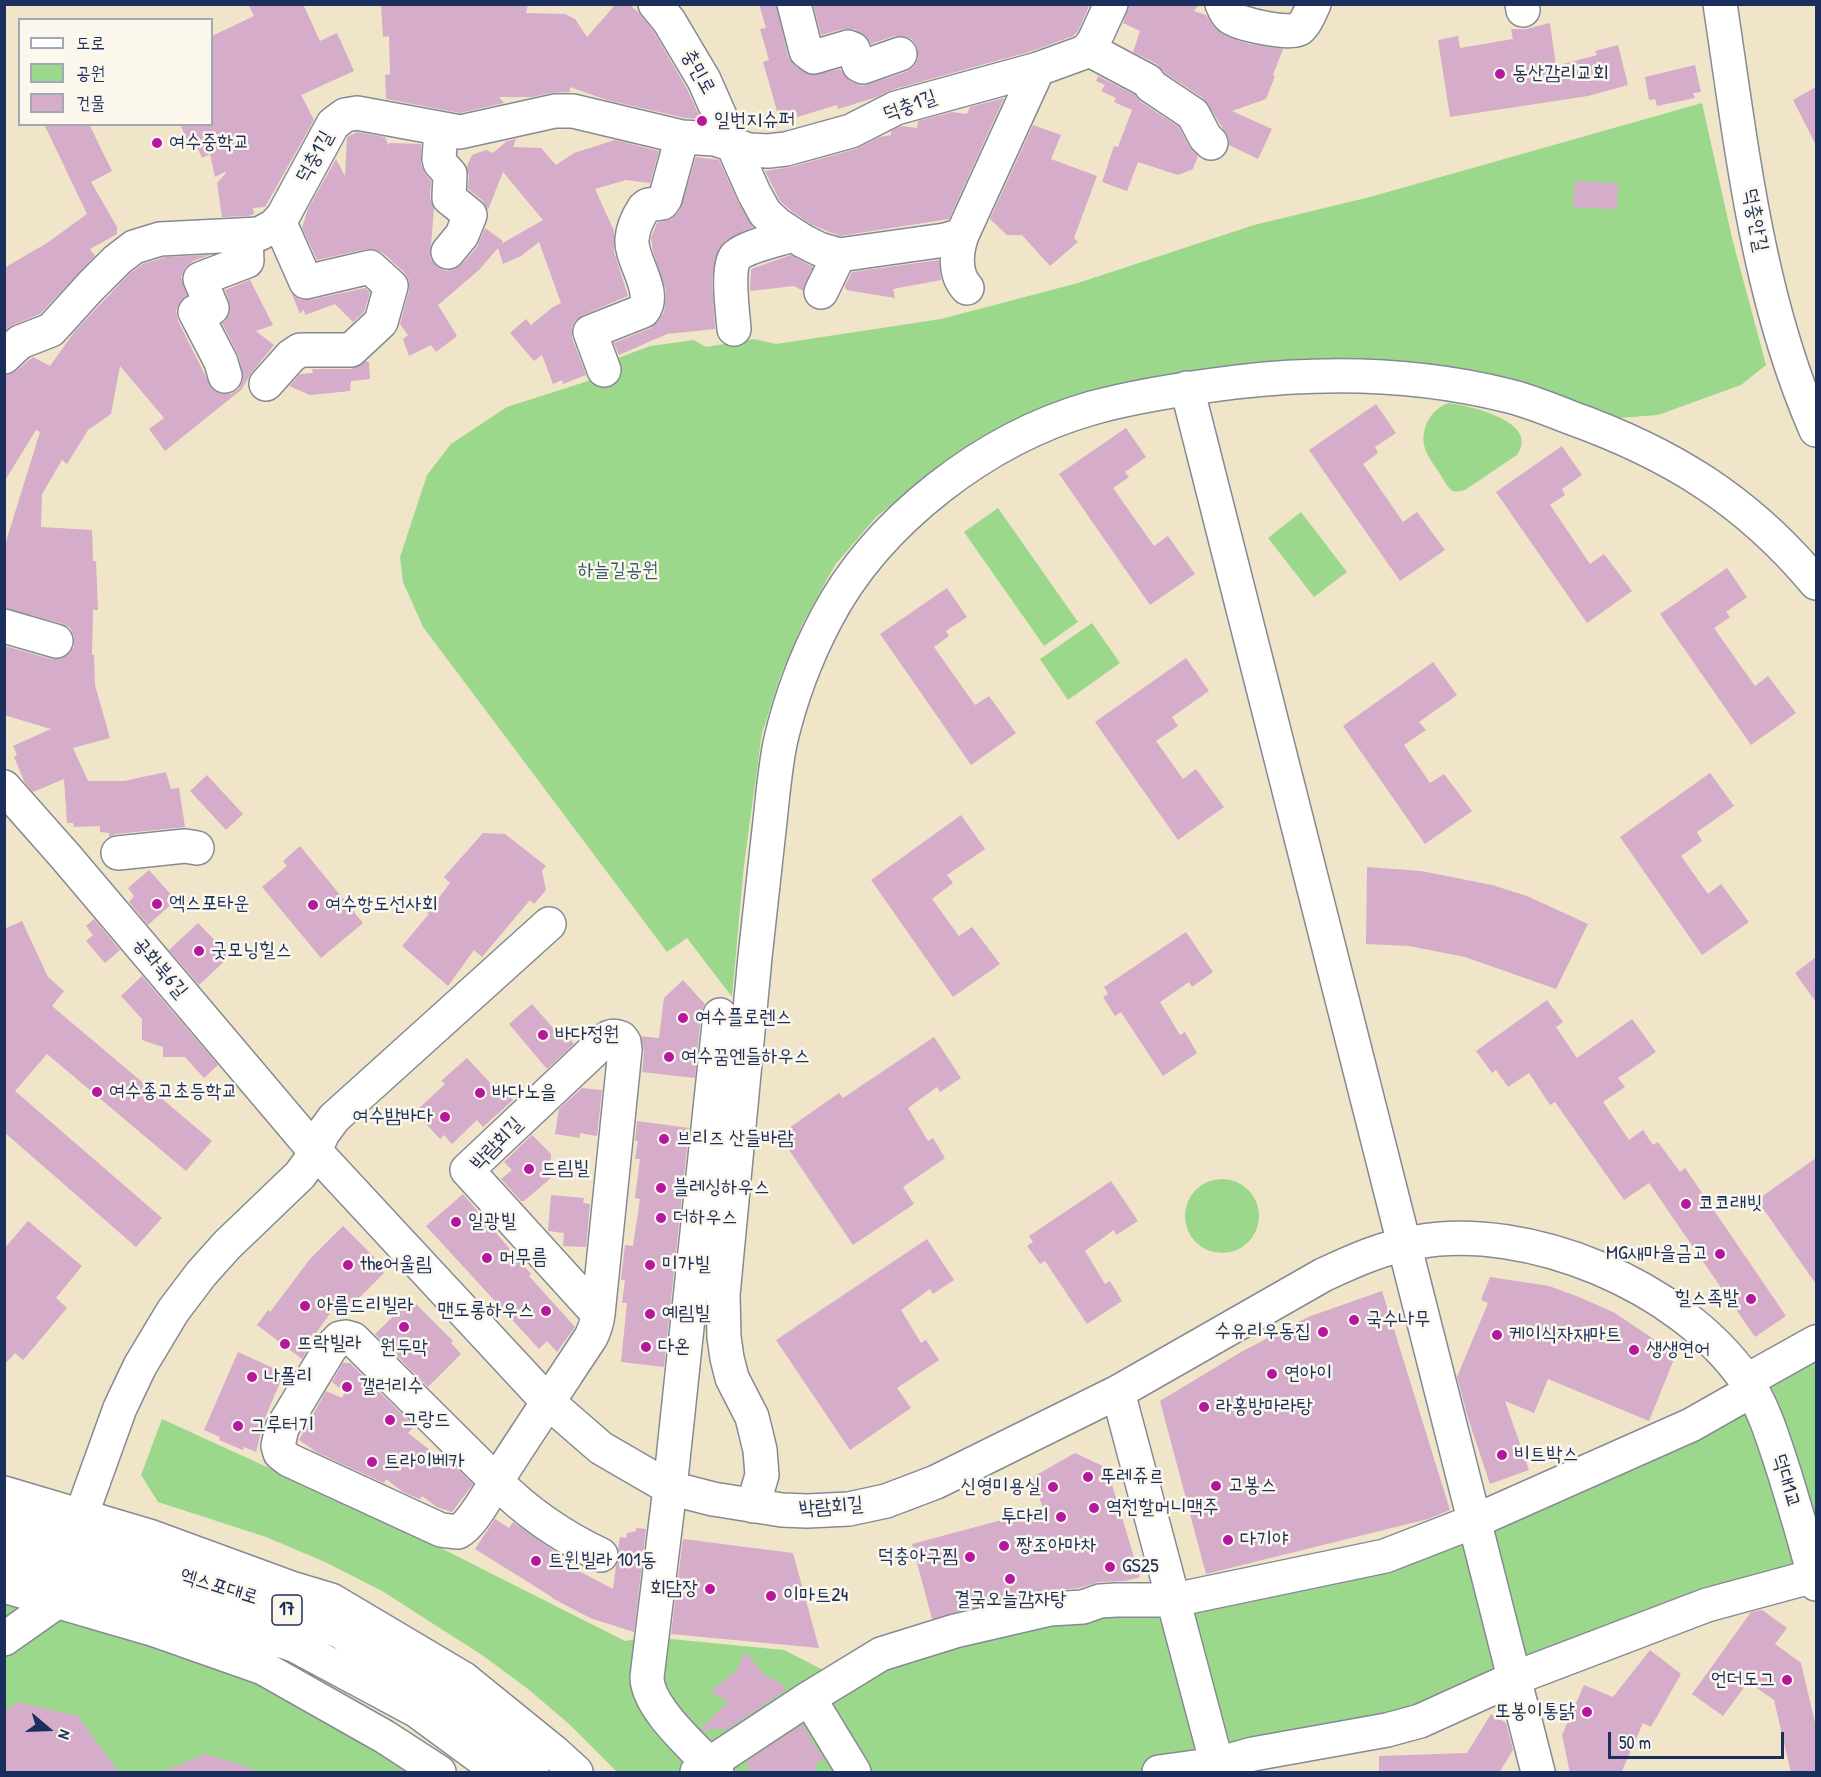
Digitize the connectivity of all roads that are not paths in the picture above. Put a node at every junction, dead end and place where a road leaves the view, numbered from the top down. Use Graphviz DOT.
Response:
graph roads {
  1 [pos="655,4"];
  2 [pos="794,4"];
  3 [pos="1111,4"];
  4 [pos="1222,4"];
  5 [pos="1314,4"];
  6 [pos="1720,4"];
  7 [pos="1088,49"];
  8 [pos="900,54"];
  9 [pos="1038,69"];
  10 [pos="441,129"];
  11 [pos="682,137"];
  12 [pos="1211,143"];
  13 [pos="733,145"];
  14 [pos="279,221"];
  15 [pos="793,235"];
  16 [pos="962,235"];
  17 [pos="246,236"];
  18 [pos="448,252"];
  19 [pos="839,255"];
  20 [pos="967,288"];
  21 [pos="821,292"];
  22 [pos="734,329"];
  23 [pos="4,357"];
  24 [pos="604,370"];
  25 [pos="225,376"];
  26 [pos="266,384"];
  27 [pos="1187,388"];
  28 [pos="1816,430"];
  29 [pos="1816,583"];
  30 [pos="4,626"];
  31 [pos="56,641"];
  32 [pos="4,787"];
  33 [pos="197,848"];
  34 [pos="118,853"];
  35 [pos="549,924"];
  36 [pos="720,1015"];
  37 [pos="315,1151"];
  38 [pos="1405,1245"];
  39 [pos="598,1314"];
  40 [pos="1816,1342"];
  41 [pos="1749,1386"];
  42 [pos="1118,1392"];
  43 [pos="548,1402"];
  44 [pos="496,1481"];
  45 [pos="670,1488"];
  46 [pos="4,1493"];
  47 [pos="753,1506"];
  48 [pos="81,1516"];
  49 [pos="1474,1521"];
  50 [pos="4,1526"];
  51 [pos="4,1555"];
  52 [pos="601,1555"];
  53 [pos="1815,1580"];
  54 [pos="4,1586"];
  55 [pos="1173,1600"];
  56 [pos="58,1601"];
  57 [pos="4,1639"];
  58 [pos="1515,1678"];
  59 [pos="809,1698"];
  60 [pos="508,1714"];
  61 [pos="404,1748"];
  62 [pos="1218,1768"];
  63 [pos="708,1770"];
  64 [pos="439,1773"];
  65 [pos="469,1773"];
  66 [pos="500,1773"];
  67 [pos="532,1773"];
  68 [pos="557,1773"];
  69 [pos="576,1773"];
  70 [pos="854,1773"];
  71 [pos="1159,1773"];
  72 [pos="1538,1773"];
  1 -- 13 [label="street, 충민로"];
  2 -- 8 [label="street"];
  3 -- 7 [label="street"];
  4 -- 5 [label="street"];
  6 -- 28 [label="street, 덕충안길"];
  7 -- 9 [label="street, 덕충1길"];
  7 -- 12 [label="street"];
  9 -- 13 [label="street, 덕충1길"];
  9 -- 16 [label="street"];
  10 -- 11 [label="street, 덕충1길"];
  10 -- 14 [label="street, 덕충1길"];
  10 -- 18 [label="street"];
  11 -- 13 [label="street, 덕충1길"];
  11 -- 24 [label="street"];
  13 -- 15 [label="street, 충민로"];
  14 -- 17 [label="street"];
  14 -- 26 [label="street"];
  15 -- 19 [label="street, 충민로"];
  15 -- 22 [label="street"];
  16 -- 19 [label="street"];
  16 -- 20 [label="street"];
  17 -- 23 [label="street"];
  17 -- 25 [label="street"];
  19 -- 21 [label="street"];
  27 -- 29 [label="street"];
  27 -- 38 [label="street"];
  27 -- 47 [label="street"];
  30 -- 31 [label="street"];
  32 -- 37 [label="street, 공화북6길"];
  33 -- 34 [label="street"];
  35 -- 37 [label="street"];
  36 -- 45 [label="street"];
  37 -- 43 [label="street, 박람회길"];
  37 -- 48 [label="street"];
  38 -- 41 [label="street, 덕대1교"];
  38 -- 42 [label="street, 박람회길"];
  38 -- 49 [label="street"];
  39 -- 39 [label="street, 박람회길"];
  39 -- 43 [label="street, 박람회길"];
  40 -- 41 [label="street"];
  41 -- 49 [label="street"];
  41 -- 53 [label="street, 덕대1교"];
  42 -- 47 [label="street, 박람회길"];
  42 -- 55 [label="street"];
  43 -- 44 [label="street, 박람회길"];
  43 -- 45 [label="street, 박람회길"];
  44 -- 44 [label="street, 박람회길"];
  44 -- 52 [label="street, 박람회길"];
  45 -- 47 [label="street, 박람회길"];
  45 -- 63 [label="street"];
  46 -- 48 [label="street"];
  48 -- 60 [label="street"];
  49 -- 55 [label="street"];
  49 -- 58 [label="street"];
  50 -- 67 [label="street, 엑스포대로 / 17"];
  51 -- 66 [label="street, 엑스포대로 / 17"];
  53 -- 58 [label="street"];
  54 -- 56 [label="street"];
  55 -- 59 [label="street"];
  55 -- 62 [label="street"];
  56 -- 57 [label="street"];
  56 -- 61 [label="street"];
  58 -- 62 [label="street"];
  58 -- 72 [label="street"];
  59 -- 63 [label="street"];
  59 -- 70 [label="street"];
  60 -- 68 [label="street"];
  60 -- 69 [label="street"];
  61 -- 64 [label="street"];
  61 -- 65 [label="street"];
  62 -- 71 [label="street"];
}
